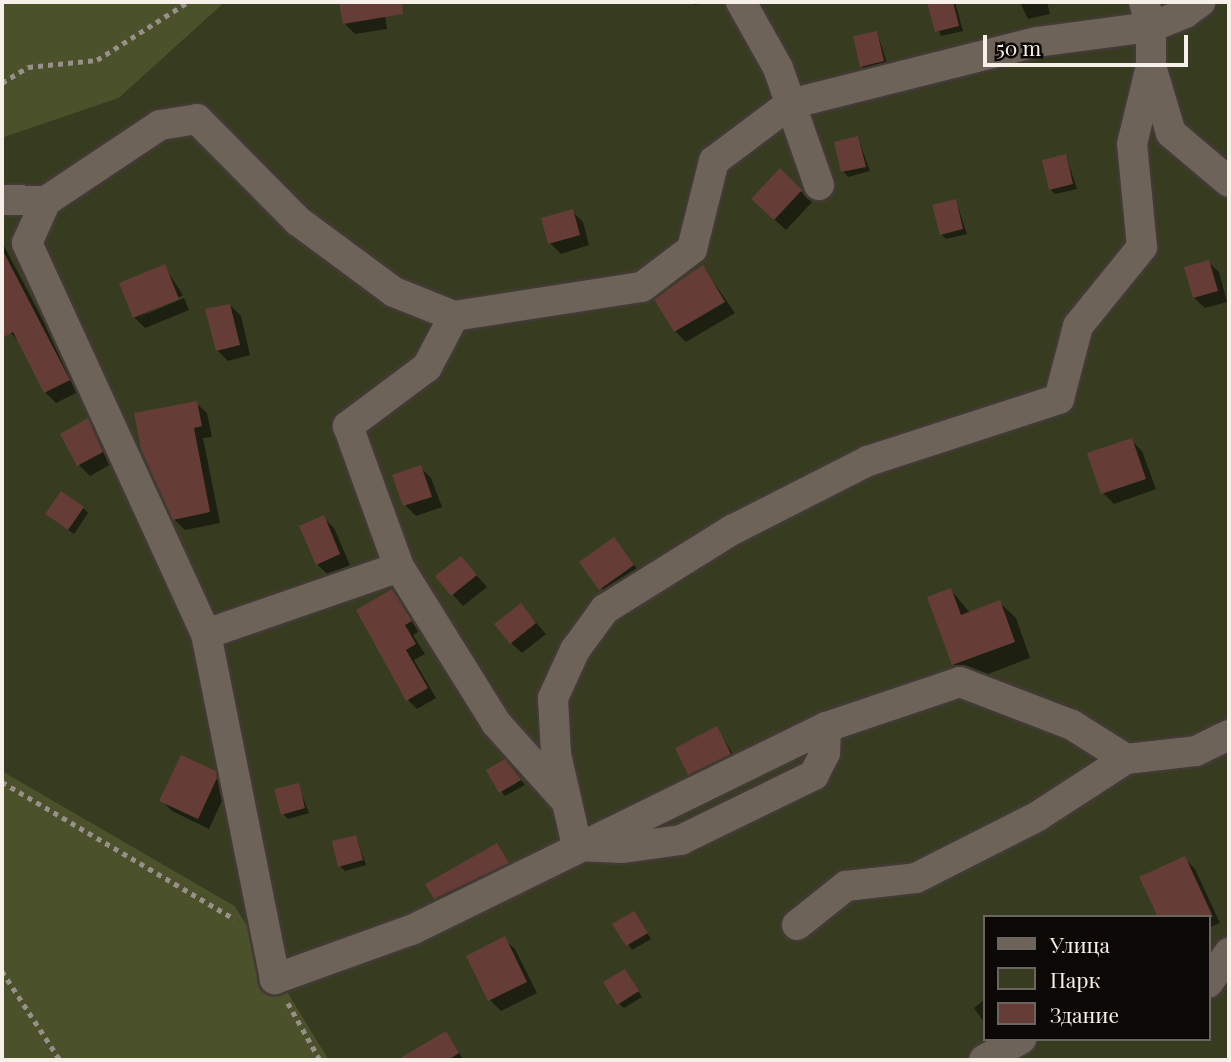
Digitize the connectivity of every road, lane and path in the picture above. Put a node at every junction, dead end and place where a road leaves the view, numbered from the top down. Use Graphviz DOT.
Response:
graph roads {
  1 [pos="188,2"];
  2 [pos="741,2"];
  3 [pos="1200,2"];
  4 [pos="1147,14"];
  5 [pos="1151,66"];
  6 [pos="2,83"];
  7 [pos="790,104"];
  8 [pos="1229,182"];
  9 [pos="819,185"];
  10 [pos="2,201"];
  11 [pos="46,201"];
  12 [pos="454,316"];
  13 [pos="399,567"];
  14 [pos="206,634"];
  15 [pos="826,727"];
  16 [pos="1229,735"];
  17 [pos="1126,759"];
  18 [pos="2,782"];
  19 [pos="571,806"];
  20 [pos="577,846"];
  21 [pos="797,925"];
  22 [pos="244,930"];
  23 [pos="1229,954"];
  24 [pos="2,971"];
  25 [pos="275,979"];
  26 [pos="1210,980"];
  27 [pos="1017,1041"];
  28 [pos="60,1060"];
  29 [pos="320,1060"];
  30 [pos="984,1060"];
  1 -- 6 [label="path"];
  2 -- 7 [label="lane"];
  3 -- 4 [label="lane"];
  4 -- 5 [label="lane"];
  4 -- 7 [label="lane"];
  5 -- 8 [label="lane"];
  5 -- 19 [label="lane"];
  7 -- 9 [label="lane"];
  7 -- 12 [label="lane"];
  10 -- 11 [label="lane"];
  11 -- 12 [label="lane"];
  11 -- 14 [label="lane"];
  12 -- 13 [label="lane"];
  13 -- 14 [label="lane"];
  13 -- 19 [label="lane"];
  14 -- 25 [label="lane"];
  15 -- 17 [label="lane"];
  15 -- 20 [label="lane"];
  15 -- 20 [label="lane"];
  16 -- 17 [label="lane"];
  17 -- 21 [label="lane"];
  18 -- 22 [label="path"];
  19 -- 20 [label="lane"];
  20 -- 25 [label="lane"];
  23 -- 26 [label="lane"];
  24 -- 28 [label="path"];
  25 -- 29 [label="path"];
  27 -- 30 [label="lane"];
}
